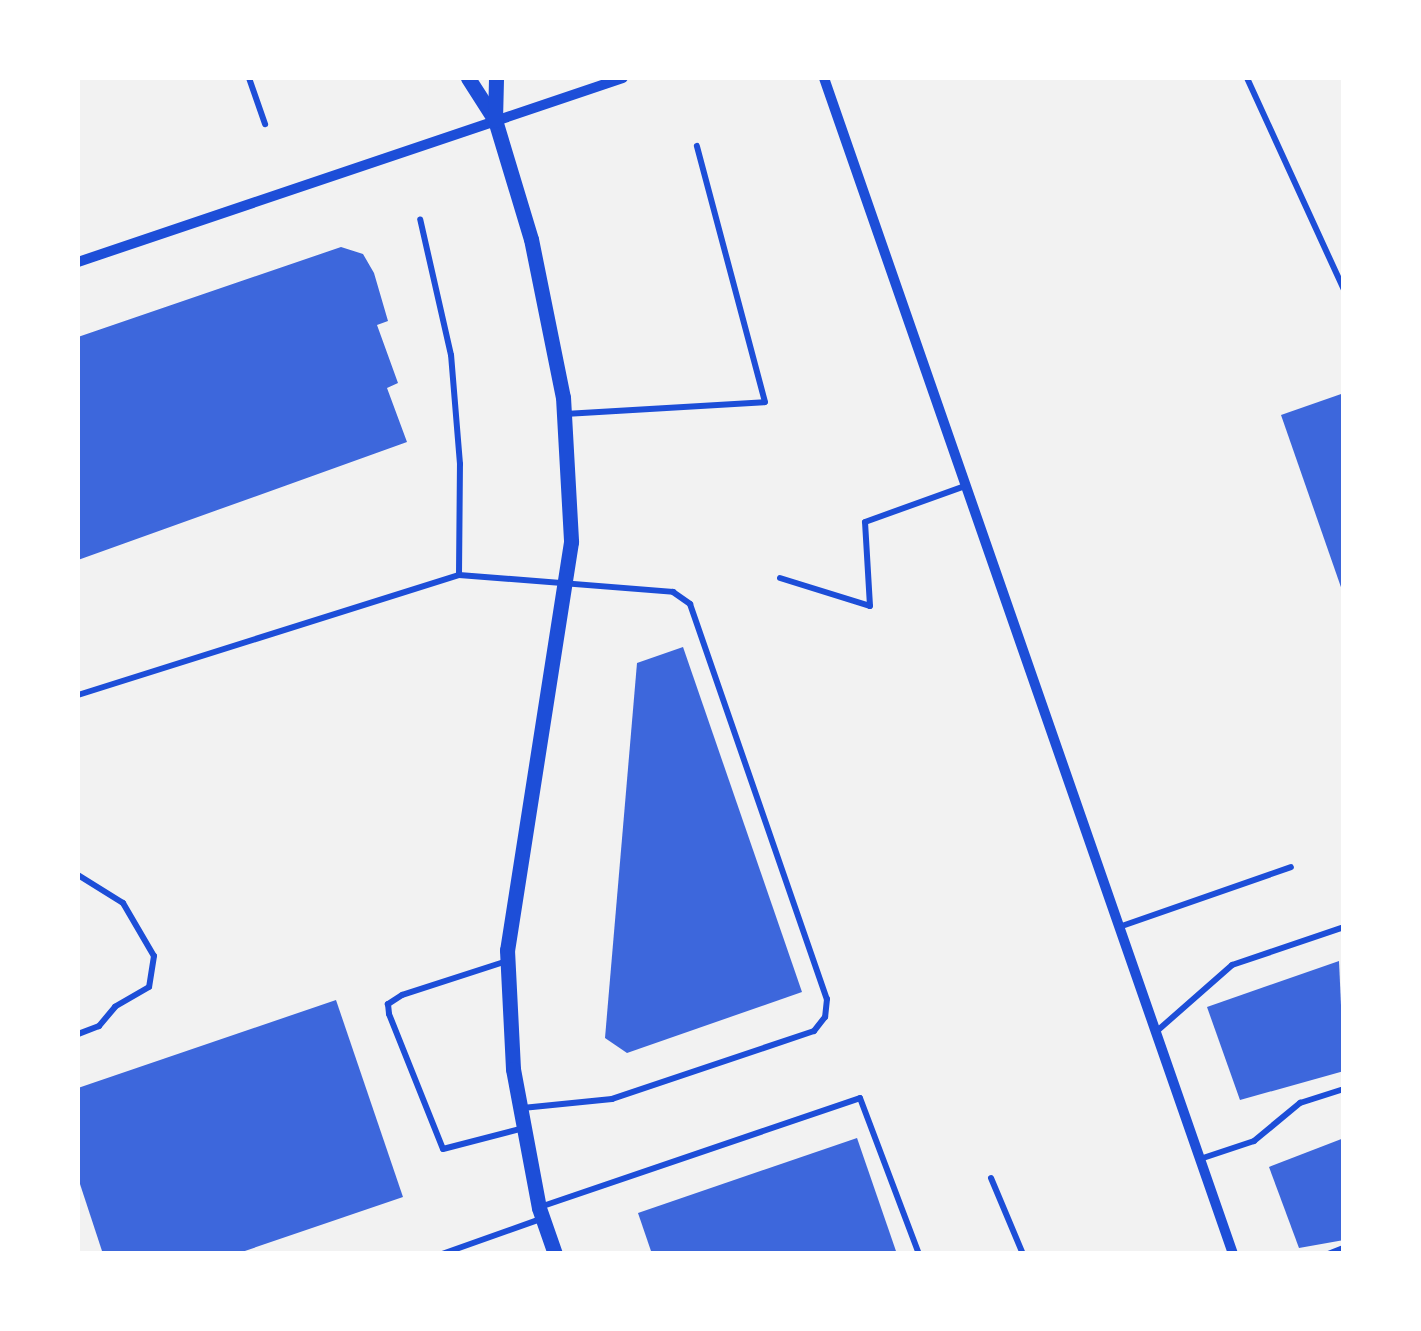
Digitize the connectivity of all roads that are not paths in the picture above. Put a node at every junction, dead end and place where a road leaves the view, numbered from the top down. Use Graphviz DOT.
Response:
graph roads {
  1 [pos="249,78"];
  2 [pos="468,78"];
  3 [pos="496,78"];
  4 [pos="624,78"];
  5 [pos="824,78"];
  6 [pos="1247,78"];
  7 [pos="495,120"];
  8 [pos="266,124"];
  9 [pos="697,146"];
  10 [pos="420,219"];
  11 [pos="78,262"];
  12 [pos="1344,290"];
  13 [pos="563,414"];
  14 [pos="966,486"];
  15 [pos="459,575"];
  16 [pos="780,578"];
  17 [pos="563,587"];
  18 [pos="78,695"];
  19 [pos="1291,866"];
  20 [pos="78,875"];
  21 [pos="1119,926"];
  22 [pos="1344,927"];
  23 [pos="508,960"];
  24 [pos="1156,1032"];
  25 [pos="78,1034"];
  26 [pos="1344,1089"];
  27 [pos="520,1108"];
  28 [pos="524,1128"];
  29 [pos="1200,1158"];
  30 [pos="990,1178"];
  31 [pos="540,1213"];
  32 [pos="1344,1248"];
  33 [pos="442,1254"];
  34 [pos="554,1254"];
  35 [pos="919,1254"];
  36 [pos="1024,1254"];
  37 [pos="1233,1254"];
  38 [pos="1328,1254"];
  1 -- 8 [label="lane"];
  2 -- 7 [label="street"];
  3 -- 7 [label="street"];
  4 -- 7 [label="street"];
  5 -- 14 [label="street"];
  6 -- 12 [label="lane"];
  7 -- 11 [label="street"];
  7 -- 13 [label="street"];
  9 -- 13 [label="lane"];
  10 -- 15 [label="lane"];
  13 -- 17 [label="street"];
  14 -- 16 [label="lane"];
  14 -- 21 [label="street"];
  15 -- 17 [label="lane"];
  15 -- 18 [label="lane"];
  17 -- 23 [label="street"];
  17 -- 27 [label="lane"];
  19 -- 21 [label="lane"];
  20 -- 25 [label="lane"];
  21 -- 24 [label="street"];
  22 -- 24 [label="lane"];
  23 -- 27 [label="street"];
  23 -- 28 [label="lane"];
  24 -- 29 [label="street"];
  26 -- 29 [label="lane"];
  27 -- 28 [label="street"];
  28 -- 31 [label="street"];
  29 -- 37 [label="street"];
  30 -- 36 [label="lane"];
  31 -- 33 [label="lane"];
  31 -- 34 [label="street"];
  31 -- 35 [label="lane"];
  32 -- 38 [label="lane"];
}
